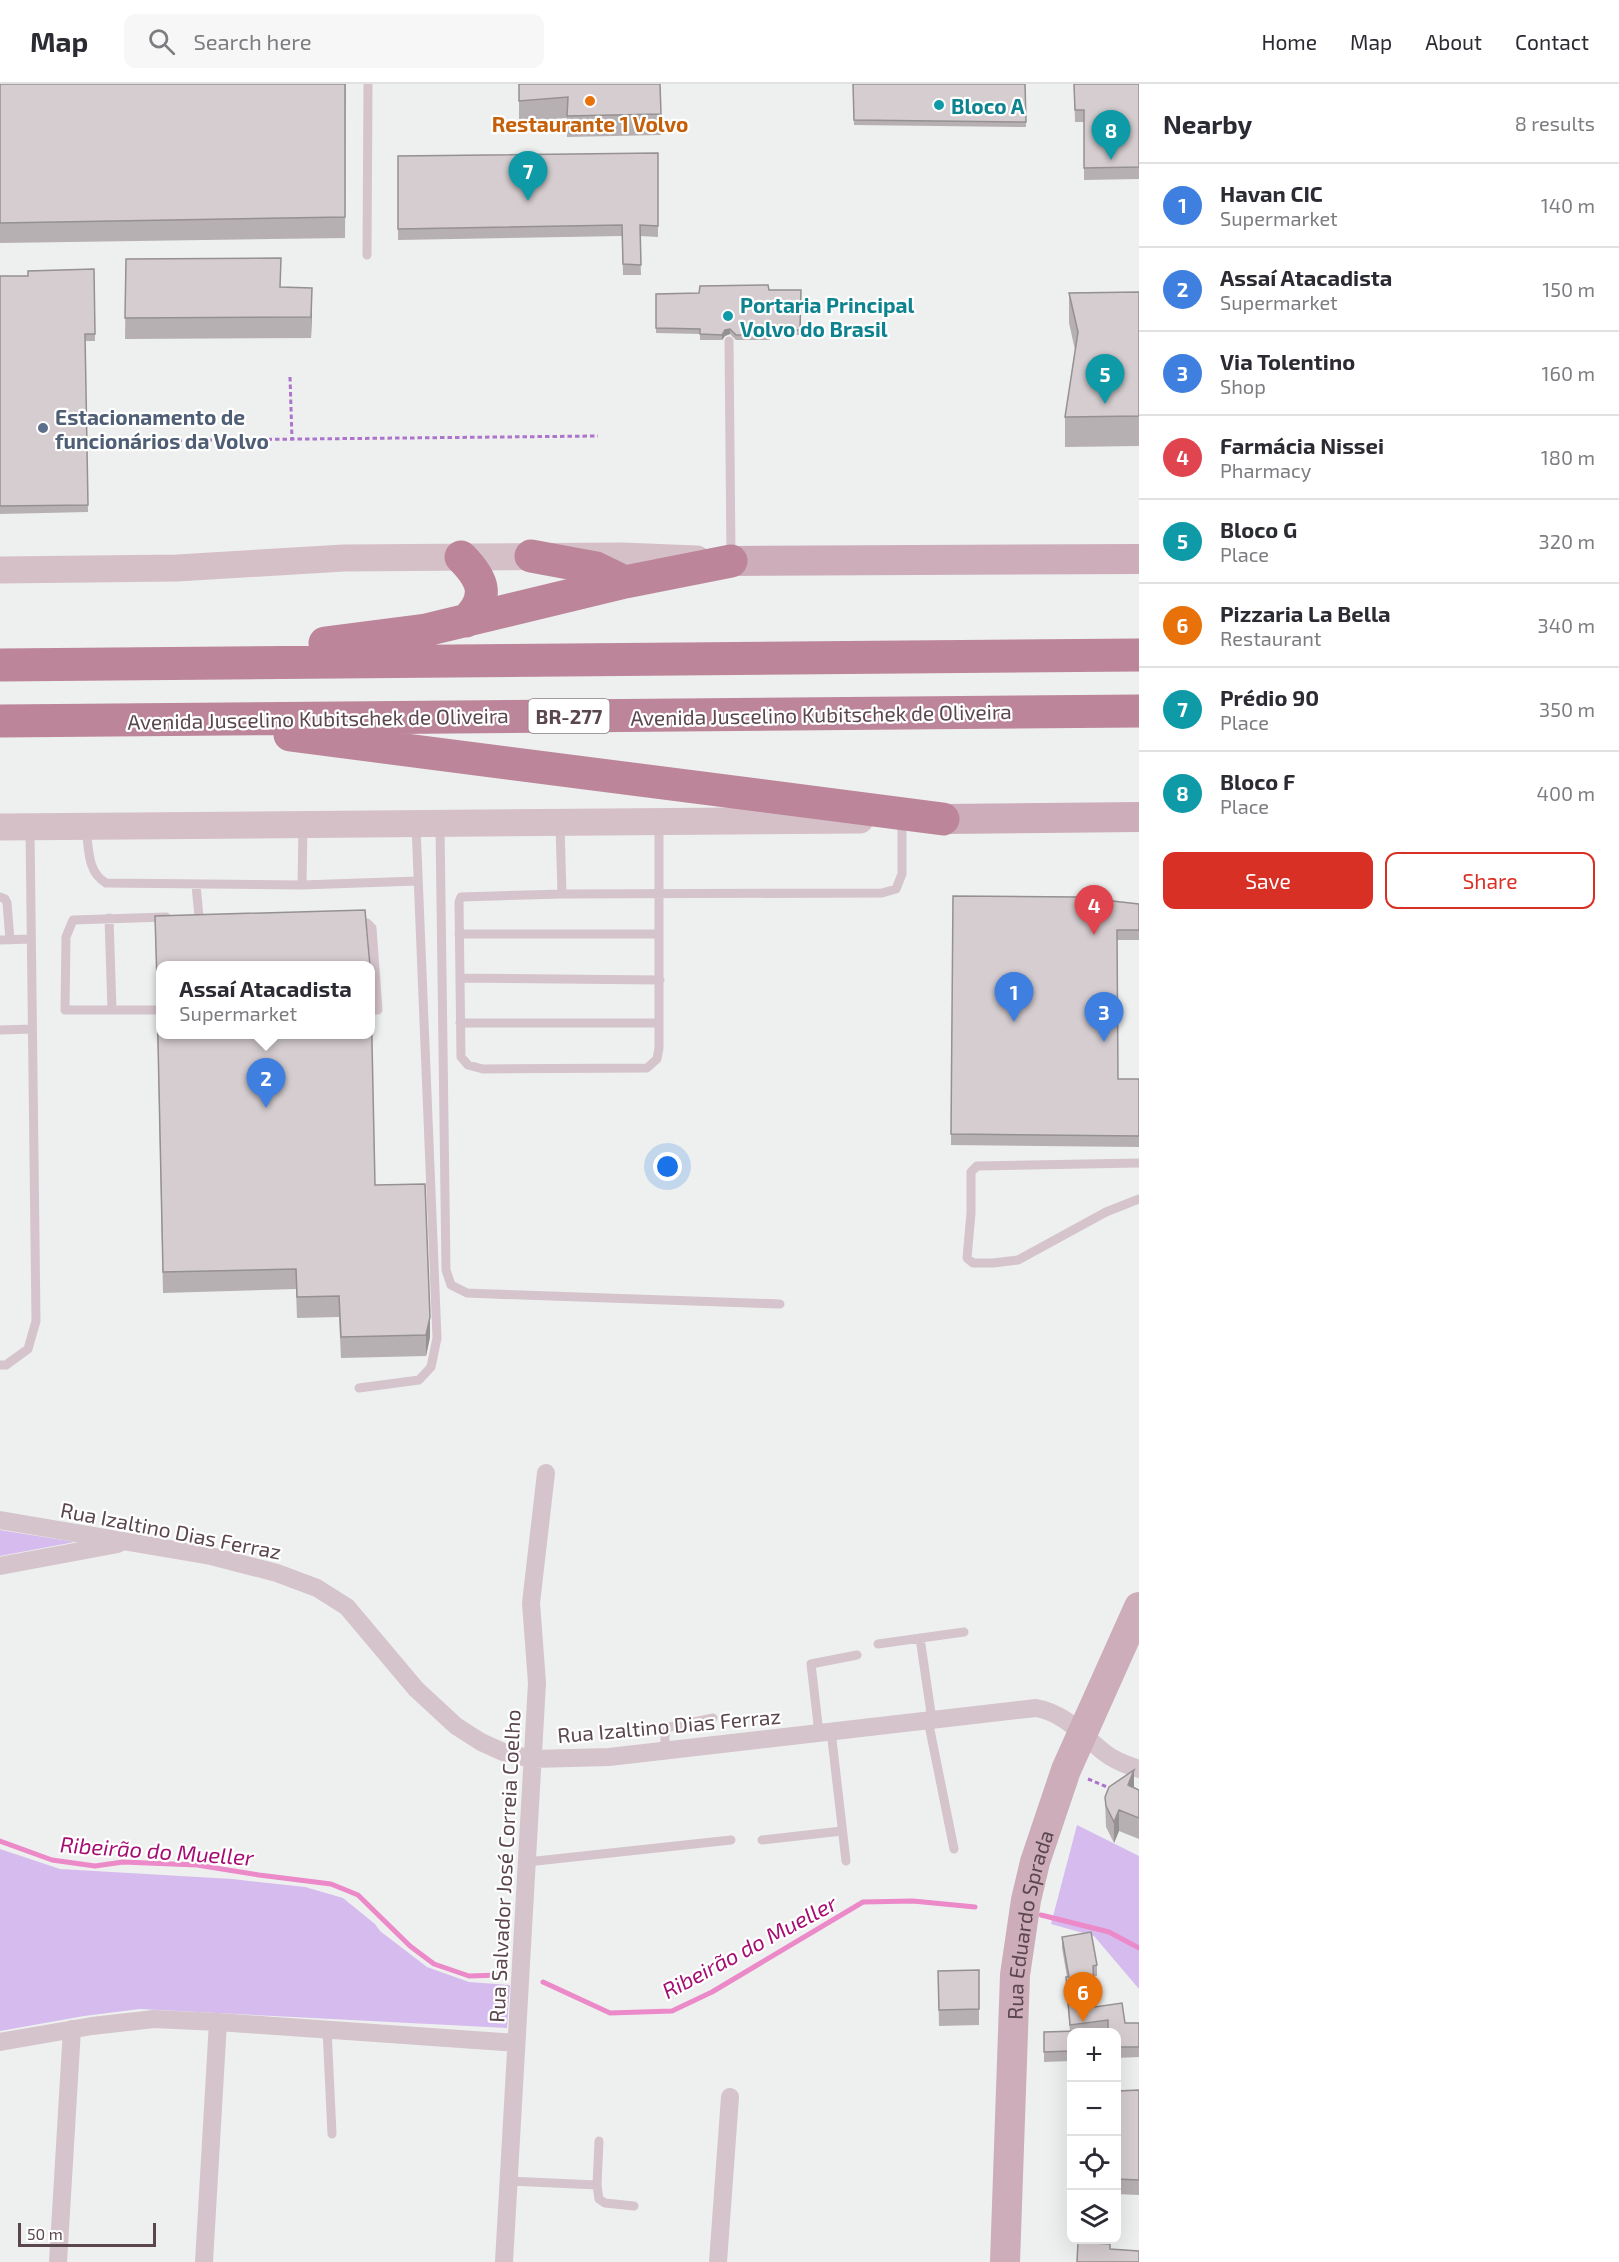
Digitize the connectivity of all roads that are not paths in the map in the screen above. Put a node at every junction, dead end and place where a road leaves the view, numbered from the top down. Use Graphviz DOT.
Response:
graph roads {
  1 [pos="368,84"];
  2 [pos="367,255"];
  3 [pos="729,340"];
  4 [pos="531,556"];
  5 [pos="461,557"];
  6 [pos="1139,560"];
  7 [pos="731,561"];
  8 [pos="0,570"];
  9 [pos="625,582"];
  10 [pos="466,621"];
  11 [pos="1139,655"];
  12 [pos="0,658"];
  13 [pos="0,665"];
  14 [pos="1139,711"];
  15 [pos="166,720"];
  16 [pos="0,721"];
  17 [pos="1139,816"];
  18 [pos="943,819"];
  19 [pos="902,820"];
  20 [pos="659,821"];
  21 [pos="560,822"];
  22 [pos="428,823"];
  23 [pos="303,824"];
  24 [pos="86,826"];
  25 [pos="0,827"];
  26 [pos="30,827"];
  27 [pos="417,881"];
  28 [pos="196,885"];
  29 [pos="302,885"];
  30 [pos="659,893"];
  31 [pos="562,894"];
  32 [pos="0,897"];
  33 [pos="178,917"];
  34 [pos="109,918"];
  35 [pos="210,918"];
  36 [pos="344,922"];
  37 [pos="459,934"];
  38 [pos="659,934"];
  39 [pos="31,939"];
  40 [pos="5,940"];
  41 [pos="373,961"];
  42 [pos="460,978"];
  43 [pos="660,980"];
  44 [pos="112,1010"];
  45 [pos="156,1010"];
  46 [pos="460,1023"];
  47 [pos="659,1023"];
  48 [pos="32,1029"];
  49 [pos="0,1030"];
  50 [pos="1139,1163"];
  51 [pos="1139,1199"];
  52 [pos="780,1304"];
  53 [pos="0,1365"];
  54 [pos="359,1388"];
  55 [pos="546,1473"];
  56 [pos="0,1520"];
  57 [pos="131,1542"];
  58 [pos="0,1566"];
  59 [pos="1139,1607"];
  60 [pos="964,1632"];
  61 [pos="920,1638"];
  62 [pos="878,1644"];
  63 [pos="857,1655"];
  64 [pos="712,1718"];
  65 [pos="930,1720"];
  66 [pos="825,1732"];
  67 [pos="1083,1733"];
  68 [pos="665,1751"];
  69 [pos="532,1759"];
  70 [pos="1139,1769"];
  71 [pos="842,1831"];
  72 [pos="730,1840"];
  73 [pos="762,1840"];
  74 [pos="954,1850"];
  75 [pos="846,1861"];
  76 [pos="526,1862"];
  77 [pos="218,2022"];
  78 [pos="72,2029"];
  79 [pos="327,2029"];
  80 [pos="0,2042"];
  81 [pos="516,2043"];
  82 [pos="730,2097"];
  83 [pos="332,2134"];
  84 [pos="599,2140"];
  85 [pos="508,2181"];
  86 [pos="597,2185"];
  87 [pos="634,2206"];
  88 [pos="58,2262"];
  89 [pos="204,2262"];
  90 [pos="504,2262"];
  91 [pos="718,2262"];
  92 [pos="1005,2262"];
  1 -- 2 [label="lane"];
  3 -- 7 [label="lane"];
  4 -- 5 [label="main road"];
  4 -- 7 [label="main road"];
  4 -- 9 [label="highway"];
  5 -- 8 [label="main road"];
  5 -- 10 [label="highway"];
  6 -- 7 [label="main road"];
  7 -- 9 [label="highway"];
  9 -- 10 [label="highway"];
  10 -- 12 [label="highway"];
  11 -- 13 [label="highway"];
  14 -- 15 [label="highway, Avenida Juscelino Kubitschek de Oliveira / BR-277"];
  15 -- 16 [label="highway, Avenida Juscelino Kubitschek de Oliveira / BR-277"];
  15 -- 18 [label="highway"];
  17 -- 18 [label="main road"];
  18 -- 19 [label="main road"];
  19 -- 20 [label="main road"];
  19 -- 30 [label="lane"];
  20 -- 21 [label="main road"];
  20 -- 30 [label="lane"];
  21 -- 22 [label="main road"];
  21 -- 31 [label="lane"];
  22 -- 23 [label="main road"];
  22 -- 27 [label="lane"];
  22 -- 52 [label="lane"];
  23 -- 24 [label="main road"];
  23 -- 29 [label="lane"];
  24 -- 26 [label="main road"];
  24 -- 28 [label="lane"];
  25 -- 26 [label="main road"];
  26 -- 39 [label="lane"];
  27 -- 29 [label="lane"];
  27 -- 54 [label="lane"];
  28 -- 29 [label="lane"];
  28 -- 35 [label="lane"];
  30 -- 31 [label="lane"];
  30 -- 38 [label="lane"];
  31 -- 37 [label="lane"];
  32 -- 40 [label="lane"];
  33 -- 34 [label="lane"];
  34 -- 44 [label="lane"];
  34 -- 44 [label="lane"];
  36 -- 41 [label="lane"];
  37 -- 38 [label="lane"];
  37 -- 42 [label="lane"];
  38 -- 43 [label="lane"];
  39 -- 40 [label="lane"];
  39 -- 48 [label="lane"];
  42 -- 43 [label="lane"];
  42 -- 46 [label="lane"];
  43 -- 47 [label="lane"];
  44 -- 45 [label="lane"];
  46 -- 47 [label="lane"];
  46 -- 47 [label="lane"];
  48 -- 49 [label="lane"];
  48 -- 53 [label="lane"];
  50 -- 51 [label="lane"];
  55 -- 69 [label="street, Rua Salvador José Correia Coelho"];
  56 -- 57 [label="street, Rua Izaltino Dias Ferraz"];
  57 -- 58 [label="street"];
  57 -- 69 [label="street, Rua Izaltino Dias Ferraz"];
  59 -- 67 [label="main road, Rua Eduardo Sprada"];
  60 -- 61 [label="lane"];
  61 -- 62 [label="lane"];
  61 -- 65 [label="lane"];
  63 -- 66 [label="lane"];
  64 -- 68 [label="lane"];
  65 -- 66 [label="street, Rua Izaltino Dias Ferraz"];
  65 -- 67 [label="street, Rua Izaltino Dias Ferraz"];
  65 -- 74 [label="lane"];
  66 -- 68 [label="street, Rua Izaltino Dias Ferraz"];
  66 -- 71 [label="lane"];
  67 -- 70 [label="street, Rua Izaltino Dias Ferraz"];
  67 -- 92 [label="main road, Rua Eduardo Sprada"];
  68 -- 69 [label="street, Rua Izaltino Dias Ferraz"];
  69 -- 76 [label="street, Rua Salvador José Correia Coelho"];
  71 -- 73 [label="lane"];
  71 -- 75 [label="lane"];
  72 -- 76 [label="lane"];
  76 -- 81 [label="street, Rua Salvador José Correia Coelho"];
  77 -- 78 [label="street"];
  77 -- 79 [label="street"];
  77 -- 89 [label="street"];
  78 -- 80 [label="street"];
  78 -- 88 [label="street"];
  79 -- 81 [label="street"];
  79 -- 83 [label="lane"];
  81 -- 85 [label="street, Rua Salvador José Correia Coelho"];
  82 -- 91 [label="street"];
  84 -- 86 [label="lane"];
  85 -- 86 [label="lane"];
  85 -- 90 [label="street, Rua Salvador José Correia Coelho"];
  86 -- 87 [label="lane"];
}
